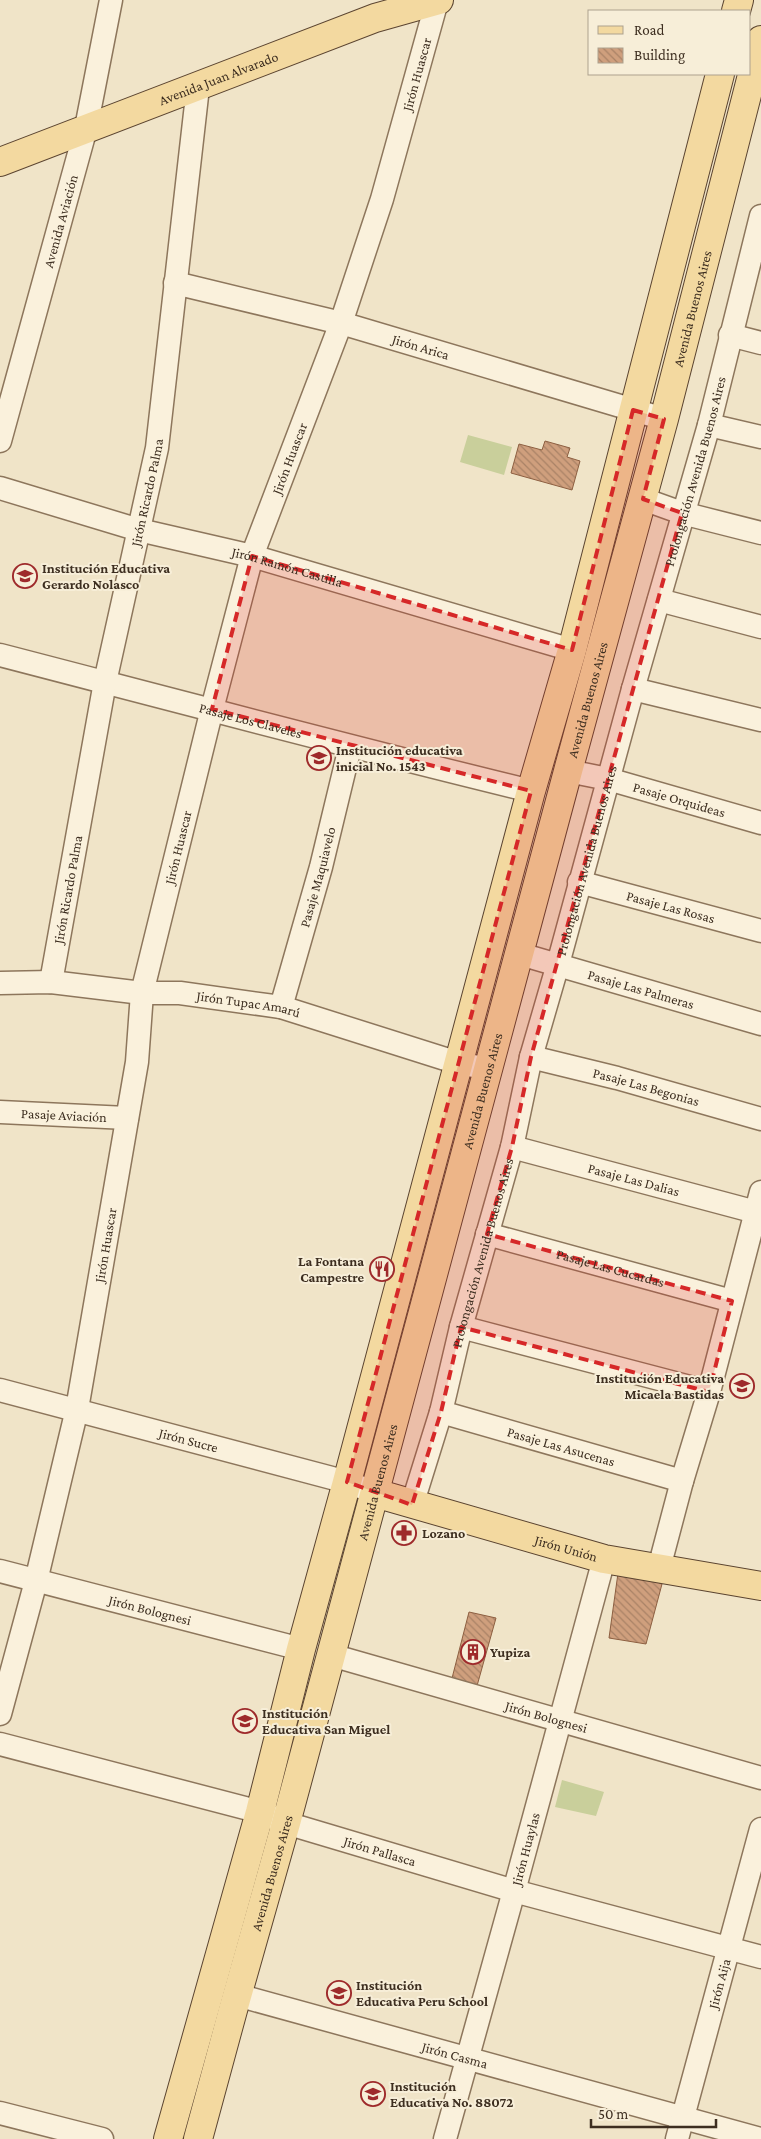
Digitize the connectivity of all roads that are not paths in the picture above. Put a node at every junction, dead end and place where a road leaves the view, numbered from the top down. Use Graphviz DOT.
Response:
graph roads {
  1 [pos="111,0"];
  2 [pos="438,0"];
  3 [pos="377,9"];
  4 [pos="761,40"];
  5 [pos="720,75"];
  6 [pos="198,87"];
  7 [pos="86,128"];
  8 [pos="0,162"];
  9 [pos="761,216"];
  10 [pos="757,245"];
  11 [pos="175,283"];
  12 [pos="341,322"];
  13 [pos="730,335"];
  14 [pos="761,343"];
  15 [pos="633,410"];
  16 [pos="664,419"];
  17 [pos="708,425"];
  18 [pos="761,437"];
  19 [pos="0,441"];
  20 [pos="0,488"];
  21 [pos="643,499"];
  22 [pos="682,514"];
  23 [pos="139,530"];
  24 [pos="761,533"];
  25 [pos="252,556"];
  26 [pos="659,600"];
  27 [pos="761,627"];
  28 [pos="572,650"];
  29 [pos="0,656"];
  30 [pos="105,682"];
  31 [pos="633,689"];
  32 [pos="212,709"];
  33 [pos="761,720"];
  34 [pos="350,747"];
  35 [pos="568,771"];
  36 [pos="608,779"];
  37 [pos="531,791"];
  38 [pos="761,824"];
  39 [pos="579,882"];
  40 [pos="761,931"];
  41 [pos="520,954"];
  42 [pos="558,964"];
  43 [pos="51,982"];
  44 [pos="0,983"];
  45 [pos="142,993"];
  46 [pos="281,1007"];
  47 [pos="761,1024"];
  48 [pos="531,1057"];
  49 [pos="458,1063"];
  50 [pos="490,1069"];
  51 [pos="0,1112"];
  52 [pos="127,1118"];
  53 [pos="761,1119"];
  54 [pos="512,1147"];
  55 [pos="759,1202"];
  56 [pos="487,1234"];
  57 [pos="732,1301"];
  58 [pos="461,1327"];
  59 [pos="0,1390"];
  60 [pos="709,1392"];
  61 [pos="77,1409"];
  62 [pos="441,1412"];
  63 [pos="682,1481"];
  64 [pos="348,1482"];
  65 [pos="376,1493"];
  66 [pos="412,1504"];
  67 [pos="604,1559"];
  68 [pos="659,1568"];
  69 [pos="0,1571"];
  70 [pos="36,1581"];
  71 [pos="761,1586"];
  72 [pos="301,1650"];
  73 [pos="331,1656"];
  74 [pos="0,1714"];
  75 [pos="559,1721"];
  76 [pos="0,1744"];
  77 [pos="761,1778"];
  78 [pos="260,1812"];
  79 [pos="286,1823"];
  80 [pos="761,1829"];
  81 [pos="514,1891"];
  82 [pos="730,1949"];
  83 [pos="761,1957"];
  84 [pos="237,1995"];
  85 [pos="468,2058"];
  86 [pos="0,2113"];
  87 [pos="680,2129"];
  88 [pos="102,2139"];
  89 [pos="168,2139"];
  90 [pos="198,2139"];
  91 [pos="445,2139"];
  92 [pos="760,2139"];
  1 -- 7 [label="street, Avenida Aviación"];
  2 -- 3 [label="main road, Avenida Juan Alvarado"];
  2 -- 12 [label="street, Jirón Huascar"];
  3 -- 6 [label="main road, Avenida Juan Alvarado"];
  4 -- 16 [label="main road, Avenida Buenos Aires"];
  5 -- 15 [label="main road, Avenida Buenos Aires"];
  6 -- 7 [label="main road, Avenida Juan Alvarado"];
  6 -- 11 [label="street, Jirón Ricardo Palma"];
  7 -- 8 [label="main road, Avenida Juan Alvarado"];
  7 -- 19 [label="street, Avenida Aviación"];
  9 -- 10 [label="street, Prolongación Avenida Buenos Aires"];
  10 -- 13 [label="street, Prolongación Avenida Buenos Aires"];
  11 -- 12 [label="street, Jirón Arica"];
  11 -- 23 [label="street, Jirón Ricardo Palma"];
  12 -- 15 [label="street, Jirón Arica"];
  12 -- 25 [label="street, Jirón Huascar"];
  13 -- 14 [label="street"];
  13 -- 17 [label="street, Prolongación Avenida Buenos Aires"];
  15 -- 16 [label="street, Jirón Arica"];
  15 -- 28 [label="main road, Avenida Buenos Aires"];
  16 -- 21 [label="main road, Avenida Buenos Aires"];
  17 -- 18 [label="street"];
  17 -- 22 [label="street, Prolongación Avenida Buenos Aires"];
  20 -- 23 [label="street, Jirón Ramón Castilla"];
  21 -- 22 [label="street"];
  21 -- 35 [label="main road, Avenida Buenos Aires"];
  22 -- 24 [label="street"];
  22 -- 26 [label="street, Prolongación Avenida Buenos Aires"];
  23 -- 25 [label="street, Jirón Ramón Castilla"];
  23 -- 30 [label="street, Jirón Ricardo Palma"];
  25 -- 28 [label="street, Jirón Ramón Castilla"];
  25 -- 32 [label="street, Jirón Huascar"];
  26 -- 27 [label="street"];
  26 -- 31 [label="street, Prolongación Avenida Buenos Aires"];
  28 -- 37 [label="main road, Avenida Buenos Aires"];
  29 -- 30 [label="street, Pasaje Los Claveles"];
  30 -- 32 [label="street, Pasaje Los Claveles"];
  30 -- 43 [label="street, Jirón Ricardo Palma"];
  31 -- 33 [label="street"];
  31 -- 36 [label="street, Prolongación Avenida Buenos Aires"];
  32 -- 34 [label="street, Pasaje Los Claveles"];
  32 -- 45 [label="street, Jirón Huascar"];
  34 -- 37 [label="street, Pasaje Los Claveles"];
  34 -- 46 [label="street, Pasaje Maquiavelo"];
  35 -- 36 [label="street, Pasaje Orquideas"];
  35 -- 41 [label="main road, Avenida Buenos Aires"];
  36 -- 38 [label="street, Pasaje Orquideas"];
  36 -- 39 [label="street, Prolongación Avenida Buenos Aires"];
  37 -- 49 [label="main road, Avenida Buenos Aires"];
  39 -- 40 [label="street, Pasaje Las Rosas"];
  39 -- 42 [label="street, Prolongación Avenida Buenos Aires"];
  41 -- 42 [label="street, Pasaje Las Palmeras"];
  41 -- 50 [label="main road, Avenida Buenos Aires"];
  42 -- 47 [label="street, Pasaje Las Palmeras"];
  42 -- 48 [label="street, Prolongación Avenida Buenos Aires"];
  43 -- 44 [label="street, Jirón Tupac Amarú"];
  43 -- 45 [label="street, Jirón Tupac Amarú"];
  45 -- 46 [label="street, Jirón Tupac Amarú"];
  45 -- 52 [label="street, Jirón Huascar"];
  46 -- 49 [label="street, Jirón Tupac Amarú"];
  48 -- 53 [label="street, Pasaje Las Begonias"];
  48 -- 54 [label="street, Prolongación Avenida Buenos Aires"];
  49 -- 50 [label="street, Jirón Tupac Amarú"];
  49 -- 64 [label="main road, Avenida Buenos Aires"];
  50 -- 65 [label="main road, Avenida Buenos Aires"];
  51 -- 52 [label="street, Pasaje Aviación"];
  52 -- 61 [label="street, Jirón Huascar"];
  54 -- 55 [label="street, Pasaje Las Dalias"];
  54 -- 56 [label="street, Prolongación Avenida Buenos Aires"];
  55 -- 57 [label="street"];
  56 -- 57 [label="street, Pasaje Las Cucardas"];
  56 -- 58 [label="street, Prolongación Avenida Buenos Aires"];
  57 -- 60 [label="street"];
  58 -- 60 [label="street"];
  58 -- 62 [label="street, Prolongación Avenida Buenos Aires"];
  59 -- 61 [label="street, Jirón Sucre"];
  60 -- 63 [label="street"];
  61 -- 64 [label="street, Jirón Sucre"];
  61 -- 70 [label="street, Jirón Huascar"];
  62 -- 63 [label="street, Pasaje Las Asucenas"];
  62 -- 66 [label="street, Prolongación Avenida Buenos Aires"];
  63 -- 68 [label="street"];
  64 -- 65 [label="street, Jirón Sucre"];
  64 -- 72 [label="main road, Avenida Buenos Aires"];
  65 -- 66 [label="main road, Jirón Unión"];
  65 -- 73 [label="main road, Avenida Buenos Aires"];
  66 -- 67 [label="main road, Jirón Unión"];
  67 -- 68 [label="main road, Jirón Unión"];
  67 -- 75 [label="street, Jirón Huaylas"];
  68 -- 71 [label="main road, Jirón Unión"];
  69 -- 70 [label="street, Jirón Bolognesi"];
  70 -- 72 [label="street, Jirón Bolognesi"];
  70 -- 74 [label="street, Jirón Huascar"];
  72 -- 78 [label="main road, Avenida Buenos Aires"];
  73 -- 75 [label="street, Jirón Bolognesi"];
  73 -- 79 [label="main road, Avenida Buenos Aires"];
  75 -- 77 [label="street, Jirón Bolognesi"];
  75 -- 81 [label="street, Jirón Huaylas"];
  76 -- 78 [label="street, Jirón Pallasca"];
  78 -- 79 [label="street, Jirón Pallasca"];
  78 -- 89 [label="main road, Avenida Buenos Aires"];
  79 -- 81 [label="street, Jirón Pallasca"];
  79 -- 84 [label="main road, Avenida Buenos Aires"];
  80 -- 82 [label="street, Jirón Aija"];
  81 -- 82 [label="street, Jirón Pallasca"];
  81 -- 85 [label="street, Jirón Huaylas"];
  82 -- 83 [label="street, Jirón Pallasca"];
  82 -- 87 [label="street, Jirón Aija"];
  84 -- 85 [label="street, Jirón Casma"];
  84 -- 90 [label="main road, Avenida Buenos Aires"];
  85 -- 87 [label="street, Jirón Casma"];
  85 -- 91 [label="street, Jirón Huaylas"];
  86 -- 88 [label="street"];
  87 -- 92 [label="street, Jirón Casma"];
}
